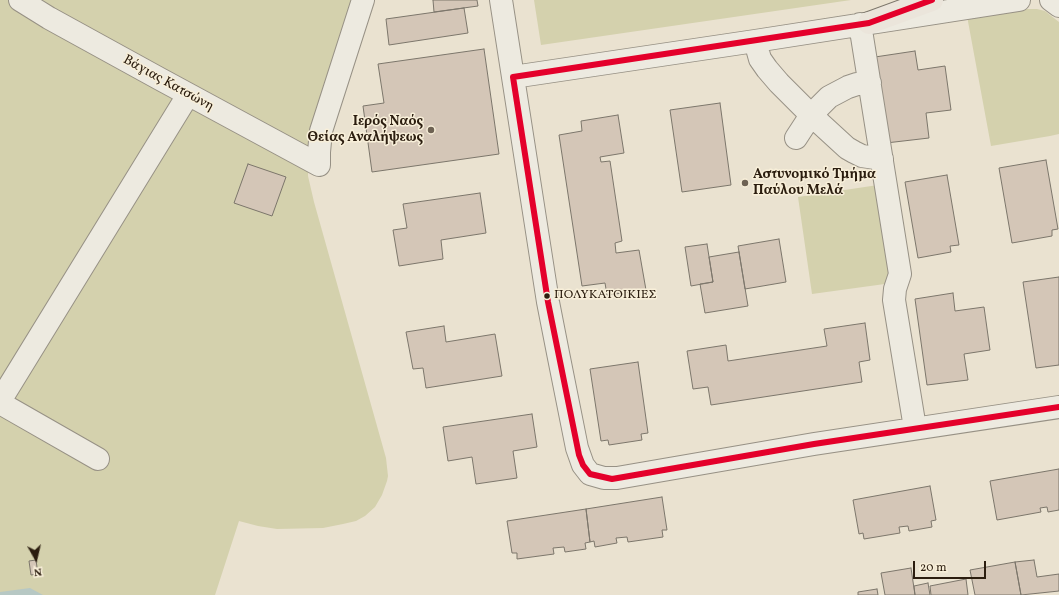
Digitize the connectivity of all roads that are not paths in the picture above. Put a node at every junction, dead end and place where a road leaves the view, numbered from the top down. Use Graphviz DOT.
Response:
graph roads {
  1 [pos="20,0"];
  2 [pos="363,0"];
  3 [pos="501,0"];
  4 [pos="932,0"];
  5 [pos="1019,0"];
  6 [pos="1051,0"];
  7 [pos="1059,6"];
  8 [pos="865,24"];
  9 [pos="755,41"];
  10 [pos="513,77"];
  11 [pos="870,83"];
  12 [pos="188,95"];
  13 [pos="811,115"];
  14 [pos="796,138"];
  15 [pos="882,159"];
  16 [pos="0,402"];
  17 [pos="1059,407"];
  18 [pos="915,428"];
  19 [pos="98,460"];
  1 -- 12 [label="street, Βάγιας Κατσώνη"];
  2 -- 12 [label="street, Βάγιας Κατσώνη"];
  3 -- 10 [label="street"];
  4 -- 8 [label="main road"];
  5 -- 8 [label="street"];
  6 -- 7 [label="street"];
  8 -- 9 [label="street"];
  8 -- 11 [label="street"];
  9 -- 10 [label="street"];
  9 -- 13 [label="street"];
  10 -- 18 [label="street"];
  11 -- 13 [label="street"];
  11 -- 15 [label="street"];
  12 -- 16 [label="street"];
  13 -- 14 [label="street"];
  13 -- 15 [label="street"];
  15 -- 18 [label="street"];
  16 -- 19 [label="street"];
  17 -- 18 [label="street"];
}
